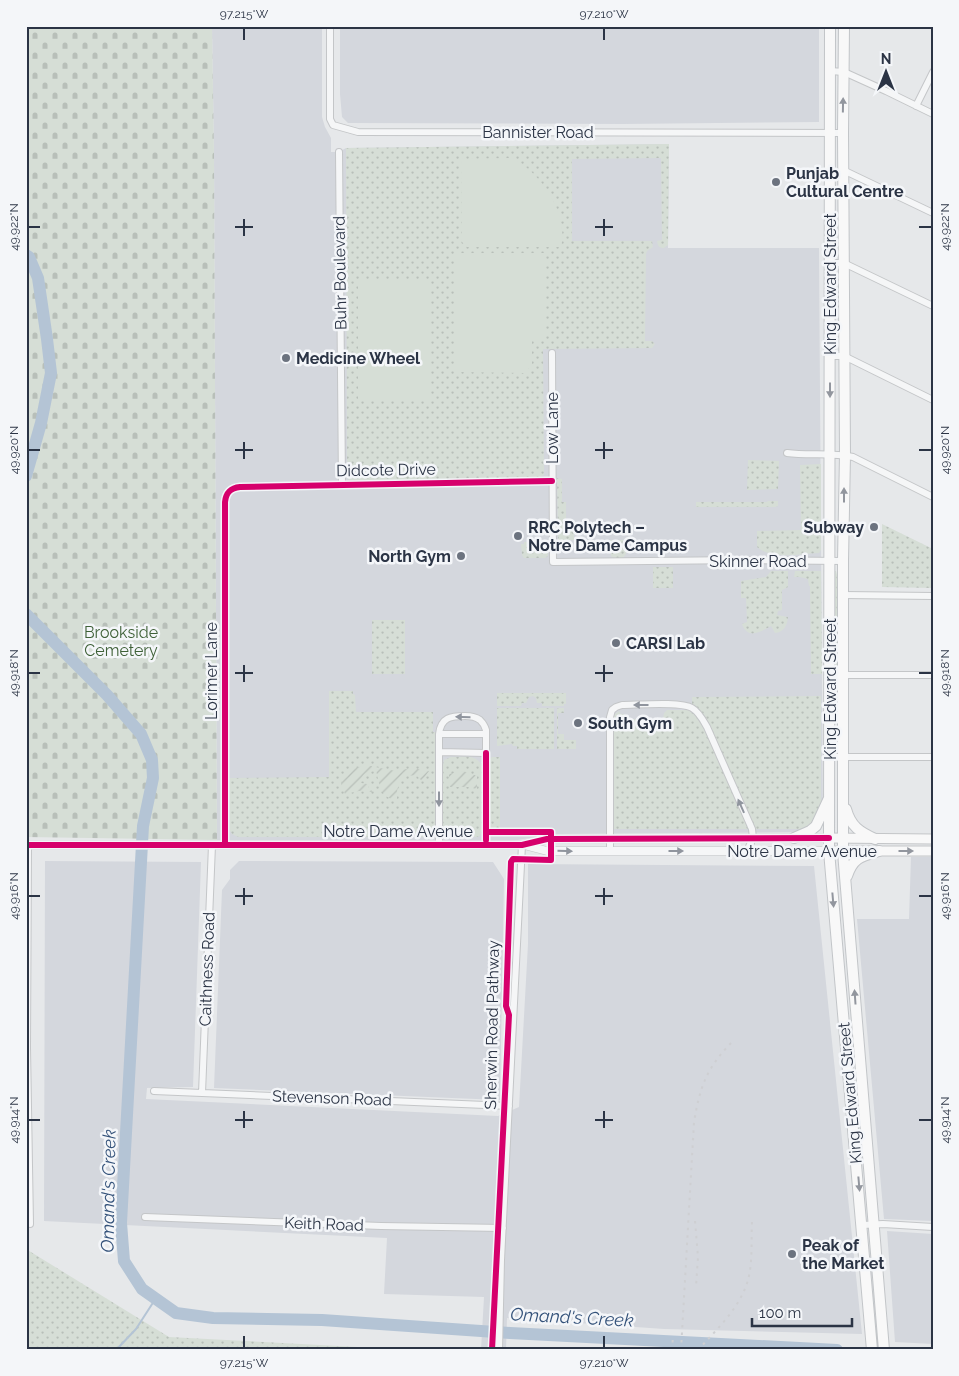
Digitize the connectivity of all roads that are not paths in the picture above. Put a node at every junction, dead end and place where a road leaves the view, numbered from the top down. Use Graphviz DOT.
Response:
graph roads {
  1 [pos="330,26"];
  2 [pos="830,26"];
  3 [pos="844,26"];
  4 [pos="830,71"];
  5 [pos="844,72"];
  6 [pos="933,72"];
  7 [pos="916,106"];
  8 [pos="933,114"];
  9 [pos="830,133"];
  10 [pos="843,133"];
  11 [pos="339,152"];
  12 [pos="843,170"];
  13 [pos="933,213"];
  14 [pos="830,263"];
  15 [pos="844,264"];
  16 [pos="933,306"];
  17 [pos="552,354"];
  18 [pos="830,356"];
  19 [pos="844,356"];
  20 [pos="933,400"];
  21 [pos="787,453"];
  22 [pos="830,455"];
  23 [pos="844,455"];
  24 [pos="552,481"];
  25 [pos="342,485"];
  26 [pos="225,497"];
  27 [pos="933,498"];
  28 [pos="829,561"];
  29 [pos="843,561"];
  30 [pos="553,562"];
  31 [pos="843,595"];
  32 [pos="933,596"];
  33 [pos="830,675"];
  34 [pos="844,675"];
  35 [pos="933,675"];
  36 [pos="439,734"];
  37 [pos="486,734"];
  38 [pos="439,752"];
  39 [pos="486,753"];
  40 [pos="830,757"];
  41 [pos="844,757"];
  42 [pos="933,757"];
  43 [pos="830,795"];
  44 [pos="843,800"];
  45 [pos="647,838"];
  46 [pos="753,838"];
  47 [pos="794,838"];
  48 [pos="829,838"];
  49 [pos="843,838"];
  50 [pos="610,839"];
  51 [pos="875,839"];
  52 [pos="933,839"];
  53 [pos="27,845"];
  54 [pos="212,845"];
  55 [pos="224,845"];
  56 [pos="439,845"];
  57 [pos="486,845"];
  58 [pos="522,845"];
  59 [pos="610,851"];
  60 [pos="647,851"];
  61 [pos="747,851"];
  62 [pos="879,851"];
  63 [pos="933,851"];
  64 [pos="829,852"];
  65 [pos="843,852"];
  66 [pos="846,879"];
  67 [pos="154,1091"];
  68 [pos="202,1093"];
  69 [pos="509,1106"];
  70 [pos="868,1140"];
  71 [pos="855,1141"];
  72 [pos="145,1217"];
  73 [pos="30,1224"];
  74 [pos="874,1224"];
  75 [pos="862,1225"];
  76 [pos="933,1227"];
  77 [pos="503,1228"];
  78 [pos="880,1294"];
  79 [pos="868,1295"];
  80 [pos="499,1346"];
  81 [pos="872,1350"];
  82 [pos="884,1350"];
  1 -- 9 [label="street, Bannister Road"];
  2 -- 4 [label="main road, King Edward Street"];
  3 -- 5 [label="main road, King Edward Street"];
  4 -- 5 [label="street"];
  4 -- 9 [label="main road, King Edward Street"];
  5 -- 7 [label="street"];
  10 -- 5 [label="main road, King Edward Street, one-way"];
  6 -- 7 [label="street"];
  7 -- 8 [label="street"];
  9 -- 10 [label="street, Bannister Road"];
  9 -- 14 [label="main road, King Edward Street"];
  10 -- 12 [label="main road, King Edward Street"];
  11 -- 25 [label="street, Buhr Boulevard"];
  12 -- 13 [label="street"];
  12 -- 15 [label="main road, King Edward Street"];
  14 -- 15 [label="street"];
  14 -- 18 [label="main road, King Edward Street"];
  15 -- 16 [label="street"];
  15 -- 19 [label="main road, King Edward Street"];
  17 -- 24 [label="street, Low Lane"];
  18 -- 19 [label="street"];
  18 -- 22 [label="main road, King Edward Street, one-way"];
  19 -- 20 [label="street"];
  19 -- 23 [label="main road, King Edward Street"];
  21 -- 22 [label="street"];
  22 -- 23 [label="street"];
  22 -- 28 [label="main road, King Edward Street"];
  23 -- 27 [label="street"];
  29 -- 23 [label="main road, King Edward Street, one-way"];
  24 -- 25 [label="street, Didcote Drive"];
  24 -- 30 [label="street, Low Lane"];
  25 -- 26 [label="street, Didcote Drive"];
  26 -- 55 [label="street, Lorimer Lane"];
  28 -- 29 [label="street, Skinner Road"];
  28 -- 30 [label="street, Skinner Road"];
  28 -- 33 [label="main road, King Edward Street"];
  29 -- 31 [label="main road, King Edward Street"];
  31 -- 32 [label="street"];
  31 -- 34 [label="main road, King Edward Street"];
  33 -- 34 [label="street"];
  33 -- 40 [label="main road, King Edward Street"];
  34 -- 35 [label="street"];
  34 -- 41 [label="main road, King Edward Street"];
  36 -- 37 [label="street"];
  37 -- 36 [label="street, one-way"];
  36 -- 38 [label="street"];
  37 -- 39 [label="street"];
  38 -- 39 [label="street"];
  38 -- 56 [label="street, one-way"];
  39 -- 57 [label="street"];
  40 -- 41 [label="street"];
  40 -- 43 [label="main road, King Edward Street"];
  41 -- 42 [label="street"];
  41 -- 44 [label="main road, King Edward Street"];
  43 -- 47 [label="main road"];
  43 -- 48 [label="main road, King Edward Street"];
  44 -- 49 [label="main road, King Edward Street"];
  44 -- 51 [label="main road"];
  45 -- 46 [label="street, Notre Dame Avenue"];
  45 -- 50 [label="street, Notre Dame Avenue"];
  45 -- 60 [label="street"];
  46 -- 47 [label="street, Notre Dame Avenue"];
  46 -- 50 [label="street, one-way"];
  46 -- 61 [label="street"];
  47 -- 48 [label="street, Notre Dame Avenue"];
  48 -- 49 [label="main road, Notre Dame Avenue"];
  48 -- 64 [label="main road, King Edward Street"];
  49 -- 51 [label="main road, Notre Dame Avenue"];
  49 -- 65 [label="main road, King Edward Street"];
  50 -- 58 [label="street, Notre Dame Avenue"];
  50 -- 59 [label="street"];
  51 -- 52 [label="main road, Notre Dame Avenue"];
  53 -- 54 [label="street, Notre Dame Avenue"];
  53 -- 73 [label="street"];
  54 -- 55 [label="street, Notre Dame Avenue"];
  54 -- 68 [label="street, Caithness Road"];
  55 -- 56 [label="street, Notre Dame Avenue"];
  56 -- 57 [label="street, Notre Dame Avenue"];
  57 -- 58 [label="street, Notre Dame Avenue"];
  58 -- 59 [label="street, Notre Dame Avenue, one-way"];
  58 -- 69 [label="street"];
  59 -- 60 [label="street, Notre Dame Avenue"];
  60 -- 61 [label="street, Notre Dame Avenue, one-way"];
  61 -- 64 [label="street, Notre Dame Avenue"];
  62 -- 63 [label="main road, Notre Dame Avenue, one-way"];
  62 -- 65 [label="main road, Notre Dame Avenue"];
  62 -- 66 [label="main road"];
  64 -- 65 [label="main road, Notre Dame Avenue"];
  64 -- 71 [label="main road, King Edward Street, one-way"];
  65 -- 66 [label="main road, King Edward Street"];
  70 -- 66 [label="main road, King Edward Street, one-way"];
  67 -- 68 [label="street, Stevenson Road"];
  68 -- 69 [label="street, Stevenson Road"];
  69 -- 77 [label="street"];
  70 -- 71 [label="main road"];
  70 -- 74 [label="main road, King Edward Street"];
  71 -- 75 [label="main road, King Edward Street, one-way"];
  72 -- 77 [label="street, Keith Road"];
  74 -- 75 [label="street"];
  74 -- 76 [label="street"];
  74 -- 78 [label="main road, King Edward Street"];
  75 -- 79 [label="main road, King Edward Street"];
  77 -- 80 [label="street"];
  78 -- 79 [label="main road"];
  78 -- 82 [label="main road, King Edward Street"];
  79 -- 81 [label="main road, King Edward Street"];
}
